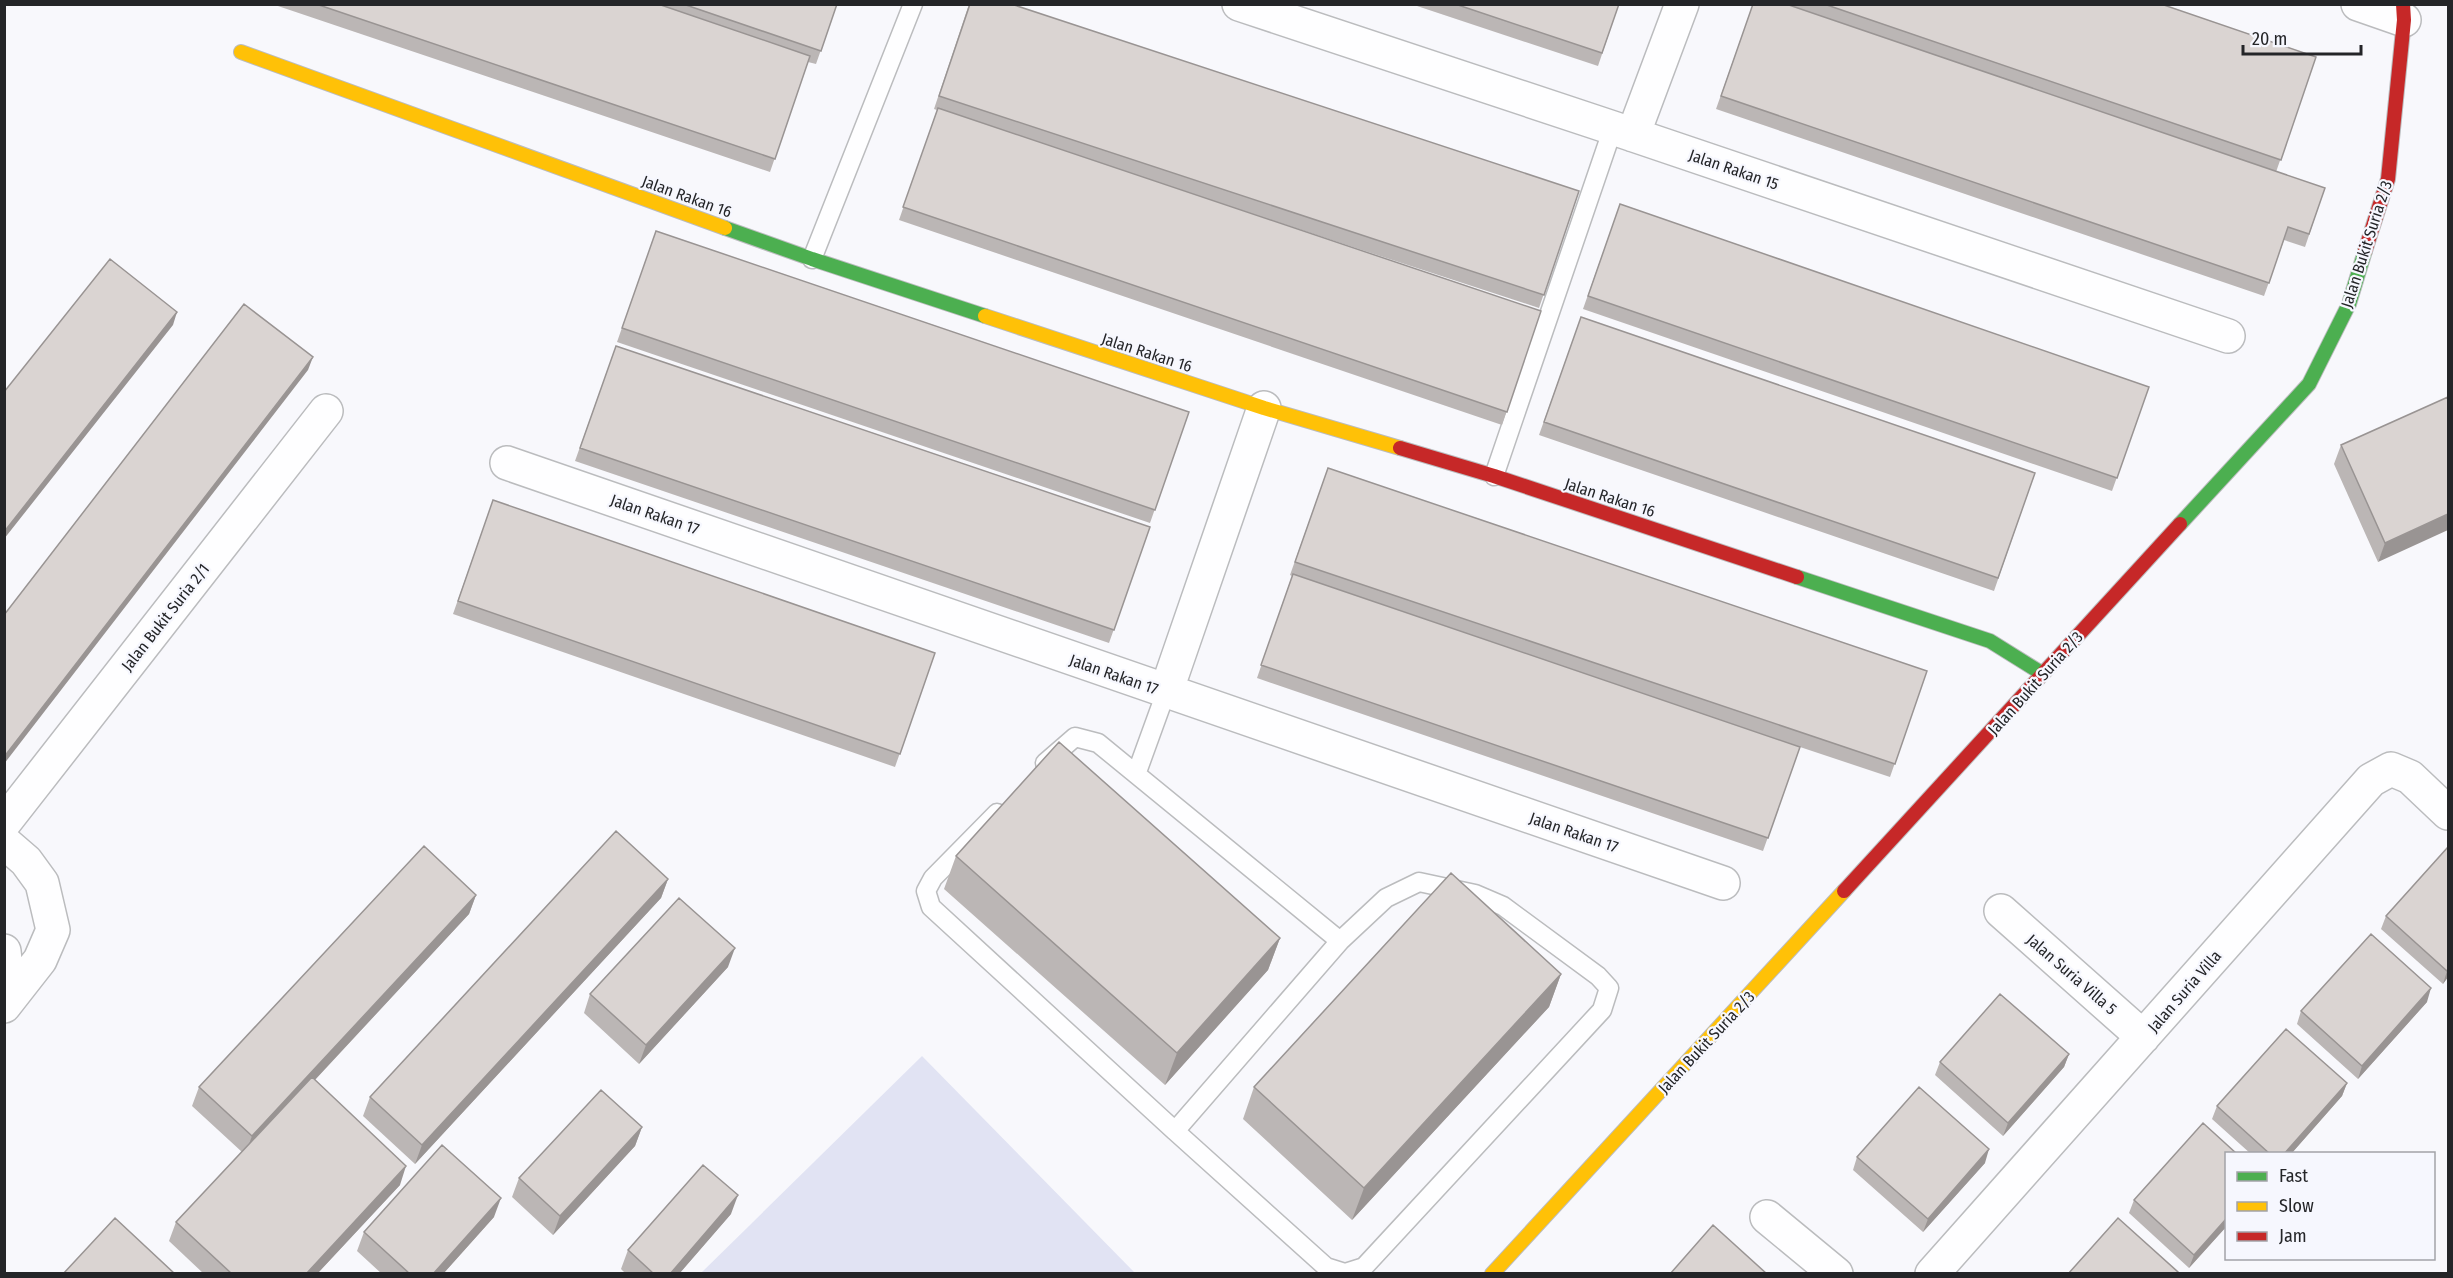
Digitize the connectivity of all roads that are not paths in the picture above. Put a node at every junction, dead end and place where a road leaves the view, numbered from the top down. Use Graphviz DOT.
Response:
graph roads {
  1 [pos="913,4"];
  2 [pos="1239,4"];
  3 [pos="1682,4"];
  4 [pos="2358,4"];
  5 [pos="2404,12"];
  6 [pos="241,52"];
  7 [pos="1623,131"];
  8 [pos="812,259"];
  9 [pos="2228,336"];
  10 [pos="1264,408"];
  11 [pos="326,411"];
  12 [pos="507,463"];
  13 [pos="1494,476"];
  14 [pos="2043,674"];
  15 [pos="1166,692"];
  16 [pos="1137,772"];
  17 [pos="1030,779"];
  18 [pos="1006,803"];
  19 [pos="2448,813"];
  20 [pos="4,823"];
  21 [pos="4,842"];
  22 [pos="1723,883"];
  23 [pos="2001,911"];
  24 [pos="1340,941"];
  25 [pos="4,951"];
  26 [pos="7,1003"];
  27 [pos="2144,1037"];
  28 [pos="1175,1131"];
  29 [pos="1767,1217"];
  30 [pos="1492,1274"];
  31 [pos="1836,1274"];
  32 [pos="1932,1274"];
  1 -- 8 [label="lane"];
  2 -- 7 [label="street, Jalan Rakan 15"];
  3 -- 7 [label="street"];
  4 -- 5 [label="street"];
  5 -- 14 [label="street, Jalan Bukit Suria 2/3"];
  6 -- 8 [label="street, Jalan Rakan 16"];
  7 -- 9 [label="street, Jalan Rakan 15"];
  7 -- 13 [label="lane"];
  8 -- 10 [label="street, Jalan Rakan 16"];
  10 -- 13 [label="street, Jalan Rakan 16"];
  10 -- 15 [label="street"];
  11 -- 20 [label="street, Jalan Bukit Suria 2/1"];
  12 -- 15 [label="street, Jalan Rakan 17"];
  13 -- 14 [label="street, Jalan Rakan 16"];
  14 -- 30 [label="street, Jalan Bukit Suria 2/3"];
  15 -- 16 [label="lane"];
  15 -- 22 [label="street, Jalan Rakan 17"];
  16 -- 17 [label="lane"];
  16 -- 24 [label="lane"];
  18 -- 28 [label="lane"];
  19 -- 27 [label="street, Jalan Suria Villa"];
  21 -- 26 [label="street"];
  23 -- 27 [label="street, Jalan Suria Villa 5"];
  24 -- 28 [label="lane"];
  24 -- 28 [label="lane"];
  25 -- 26 [label="street"];
  27 -- 32 [label="street, Jalan Suria Villa"];
  29 -- 31 [label="street"];
}
